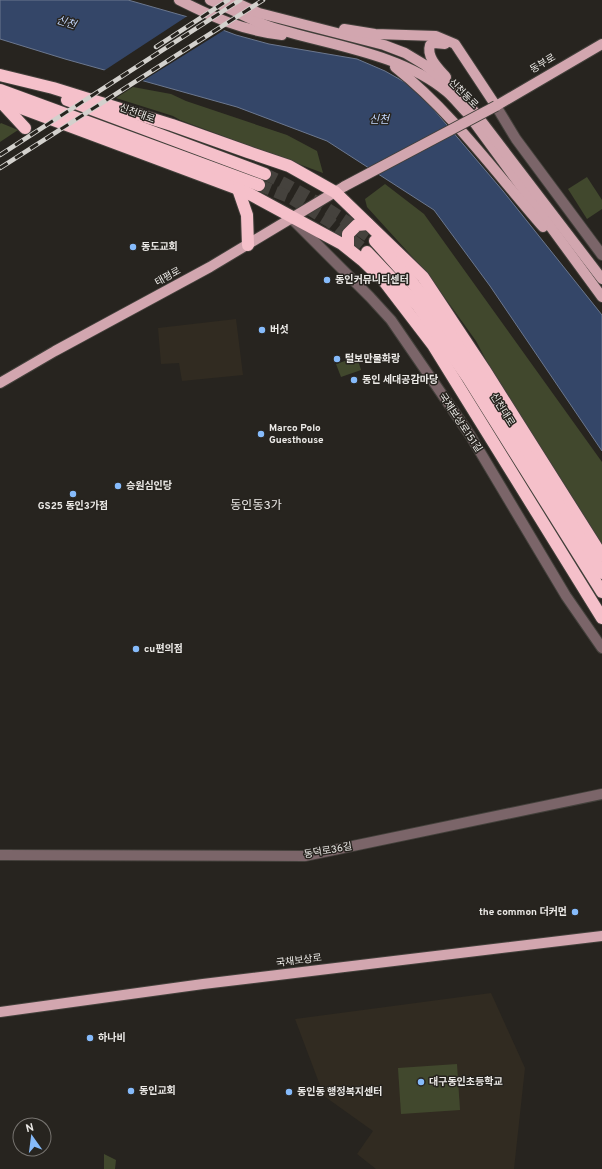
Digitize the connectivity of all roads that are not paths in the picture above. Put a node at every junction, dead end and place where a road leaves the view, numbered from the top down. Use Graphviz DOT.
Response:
graph roads {
  1 [pos="179,0"];
  2 [pos="210,0"];
  3 [pos="230,0"];
  4 [pos="319,29"];
  5 [pos="330,42"];
  6 [pos="455,44"];
  7 [pos="602,44"];
  8 [pos="387,61"];
  9 [pos="0,76"];
  10 [pos="0,90"];
  11 [pos="460,93"];
  12 [pos="0,101"];
  13 [pos="496,106"];
  14 [pos="25,128"];
  15 [pos="265,158"];
  16 [pos="264,174"];
  17 [pos="259,185"];
  18 [pos="238,189"];
  19 [pos="340,189"];
  20 [pos="250,194"];
  21 [pos="293,218"];
  22 [pos="368,224"];
  23 [pos="375,242"];
  24 [pos="248,245"];
  25 [pos="348,248"];
  26 [pos="367,252"];
  27 [pos="602,255"];
  28 [pos="602,279"];
  29 [pos="589,281"];
  30 [pos="602,297"];
  31 [pos="0,383"];
  32 [pos="602,556"];
  33 [pos="602,573"];
  34 [pos="602,592"];
  35 [pos="602,618"];
  36 [pos="602,648"];
  37 [pos="602,794"];
  38 [pos="0,855"];
  39 [pos="602,936"];
  40 [pos="0,1012"];
  1 -- 5 [label="main road"];
  2 -- 5 [label="main road, 신천동로"];
  3 -- 4 [label="main road, 신천동로"];
  4 -- 6 [label="main road"];
  4 -- 11 [label="main road, 신천동로"];
  5 -- 8 [label="main road, 신천동로"];
  6 -- 11 [label="main road"];
  6 -- 13 [label="main road"];
  7 -- 13 [label="main road, 동부로"];
  8 -- 29 [label="main road"];
  8 -- 29 [label="main road, 신천동로"];
  9 -- 15 [label="highway"];
  9 -- 16 [label="highway, 신천대로"];
  10 -- 17 [label="highway"];
  11 -- 28 [label="main road, 신천동로"];
  12 -- 14 [label="highway"];
  12 -- 18 [label="highway"];
  13 -- 19 [label="main road, 동부로, bridge"];
  13 -- 27 [label="street"];
  15 -- 19 [label="highway"];
  15 -- 20 [label="highway"];
  18 -- 20 [label="highway"];
  18 -- 24 [label="highway"];
  19 -- 21 [label="main road, 태평로"];
  19 -- 22 [label="highway"];
  20 -- 21 [label="highway"];
  21 -- 24 [label="main road, 태평로"];
  21 -- 25 [label="highway"];
  21 -- 36 [label="street, 국채보상로151길"];
  22 -- 25 [label="highway"];
  22 -- 32 [label="highway"];
  23 -- 33 [label="highway, 신천대로"];
  24 -- 31 [label="main road, 태평로"];
  25 -- 35 [label="highway"];
  26 -- 34 [label="highway, 신천대로"];
  29 -- 30 [label="main road, 신천동로"];
  37 -- 38 [label="street, 동덕로36길"];
  39 -- 40 [label="main road, 국채보상로"];
}
